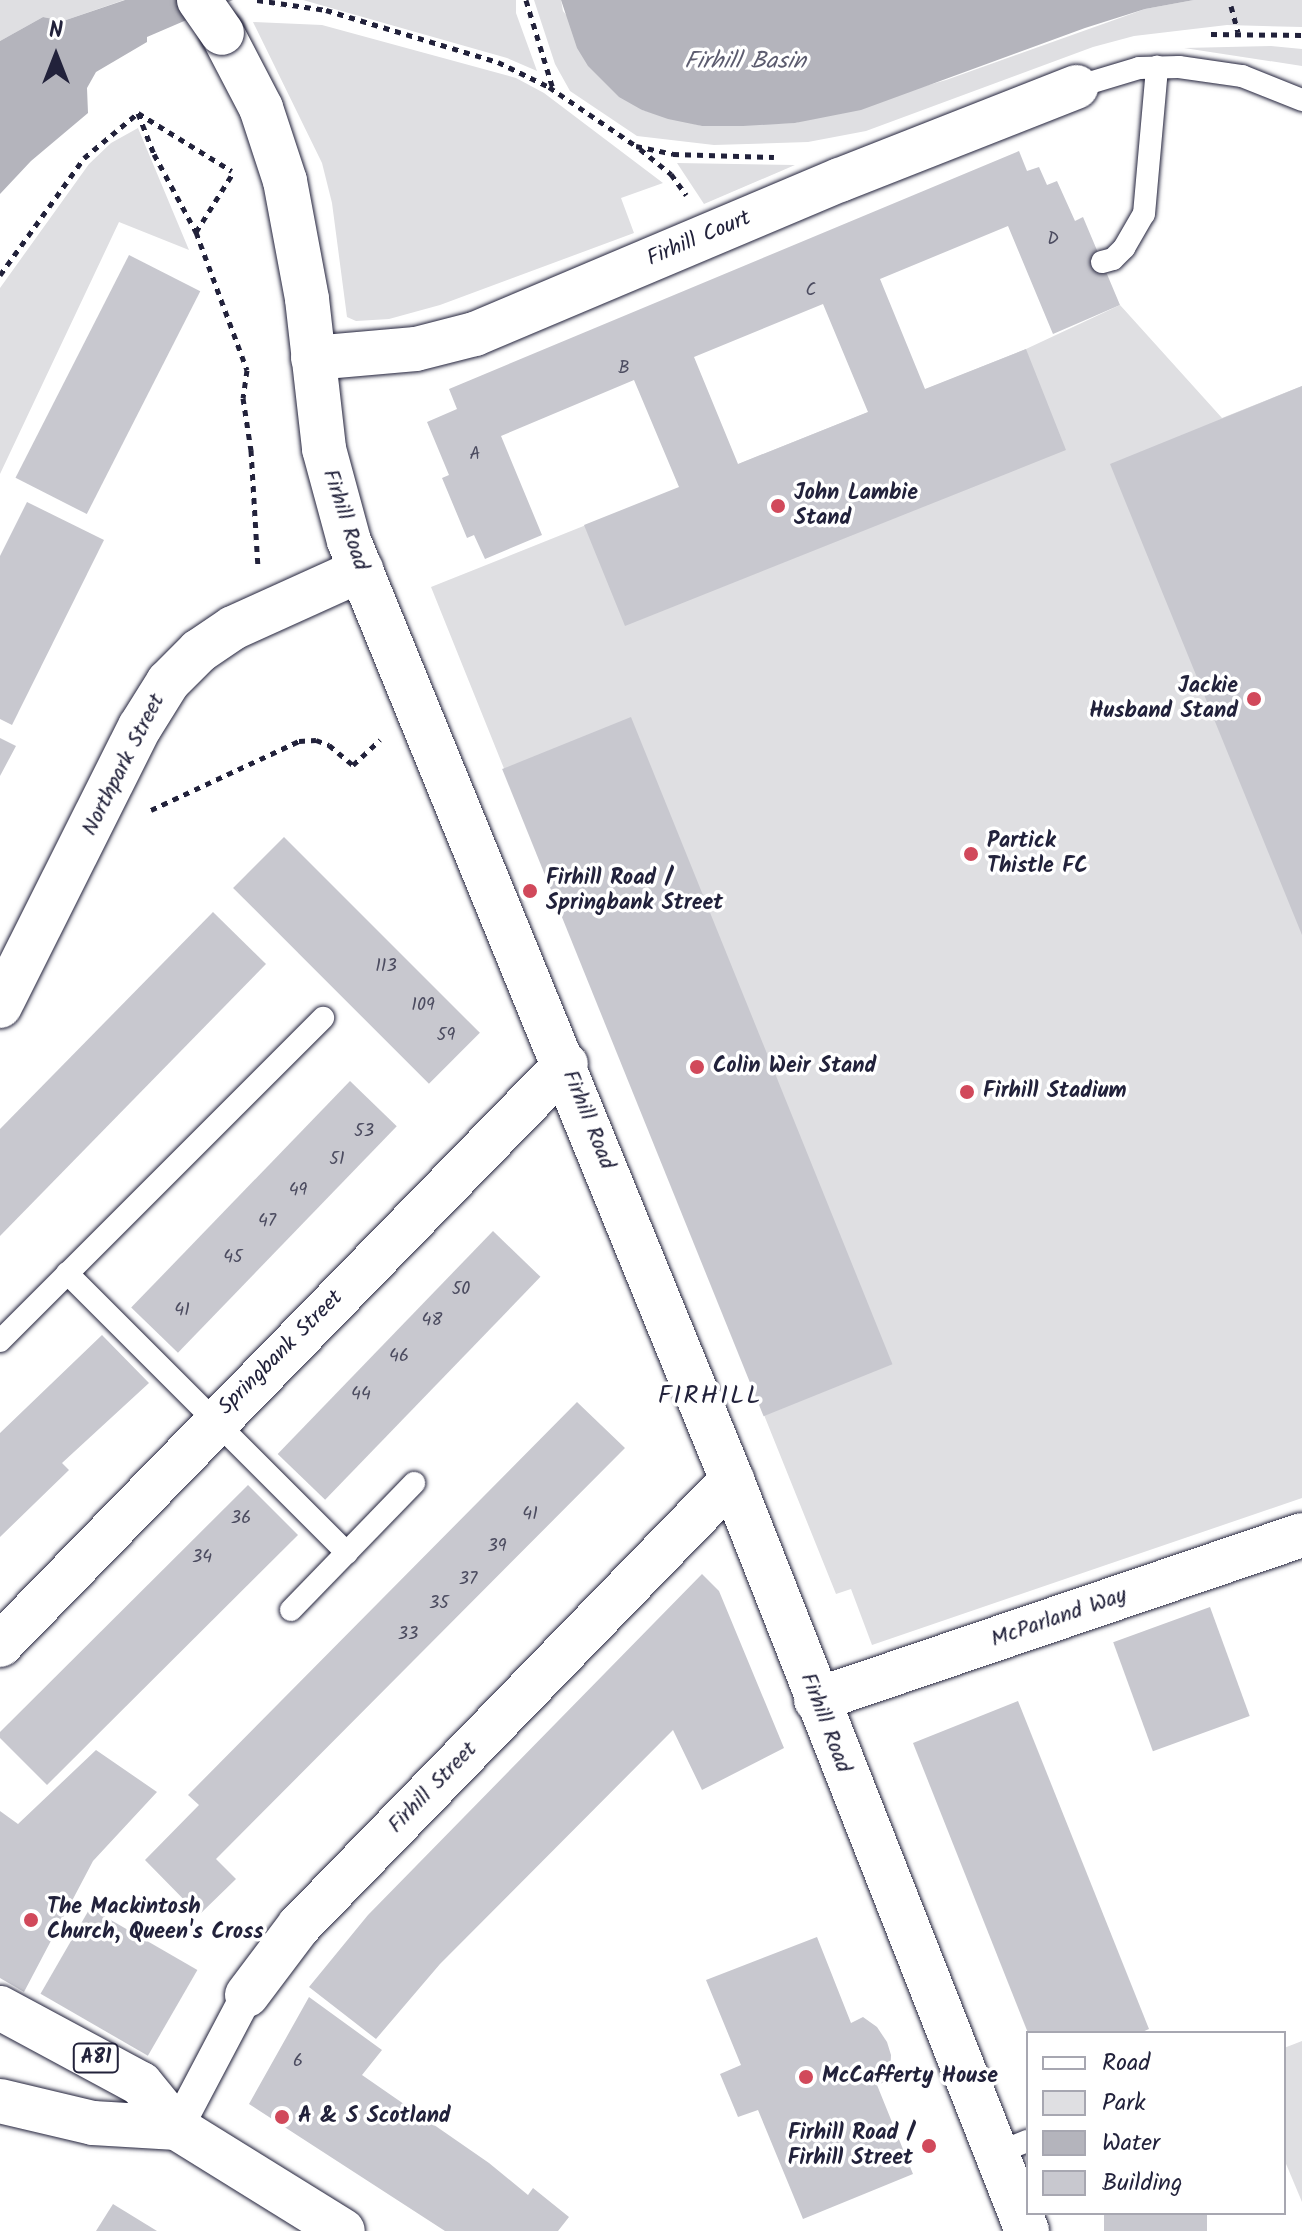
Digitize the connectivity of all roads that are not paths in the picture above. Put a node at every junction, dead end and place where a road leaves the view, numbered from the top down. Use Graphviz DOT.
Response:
graph roads {
  1 [pos="211,16"];
  2 [pos="1157,67"];
  3 [pos="1076,87"];
  4 [pos="1302,100"];
  5 [pos="1102,262"];
  6 [pos="313,358"];
  7 [pos="361,570"];
  8 [pos="0,1006"];
  9 [pos="323,1018"];
  10 [pos="566,1064"];
  11 [pos="67,1273"];
  12 [pos="0,1341"];
  13 [pos="214,1422"];
  14 [pos="732,1480"];
  15 [pos="414,1483"];
  16 [pos="1302,1535"];
  17 [pos="347,1553"];
  18 [pos="291,1610"];
  19 [pos="0,1645"];
  20 [pos="816,1700"];
  21 [pos="247,1995"];
  22 [pos="0,2008"];
  23 [pos="0,2101"];
  24 [pos="177,2128"];
  25 [pos="1012,2147"];
  26 [pos="343,2231"];
  27 [pos="1027,2231"];
  1 -- 6 [label="street, Firhill Road"];
  2 -- 3 [label="lane"];
  2 -- 4 [label="lane"];
  2 -- 5 [label="lane"];
  3 -- 6 [label="street, Firhill Court"];
  6 -- 7 [label="street, Firhill Road"];
  7 -- 8 [label="street, Northpark Street"];
  7 -- 10 [label="street, Firhill Road"];
  9 -- 11 [label="lane"];
  10 -- 13 [label="street, Springbank Street"];
  10 -- 14 [label="street, Firhill Road"];
  11 -- 12 [label="lane"];
  11 -- 13 [label="lane"];
  13 -- 17 [label="lane"];
  13 -- 19 [label="street, Springbank Street"];
  14 -- 20 [label="street, Firhill Road"];
  14 -- 21 [label="street, Firhill Street"];
  15 -- 17 [label="lane"];
  16 -- 20 [label="street, McParland Way"];
  17 -- 18 [label="lane"];
  20 -- 25 [label="street, Firhill Road"];
  21 -- 24 [label="street, Firhill Street"];
  22 -- 24 [label="street, A81"];
  23 -- 24 [label="street, A81"];
  24 -- 26 [label="street, A81"];
  25 -- 27 [label="street, Firhill Road"];
}
